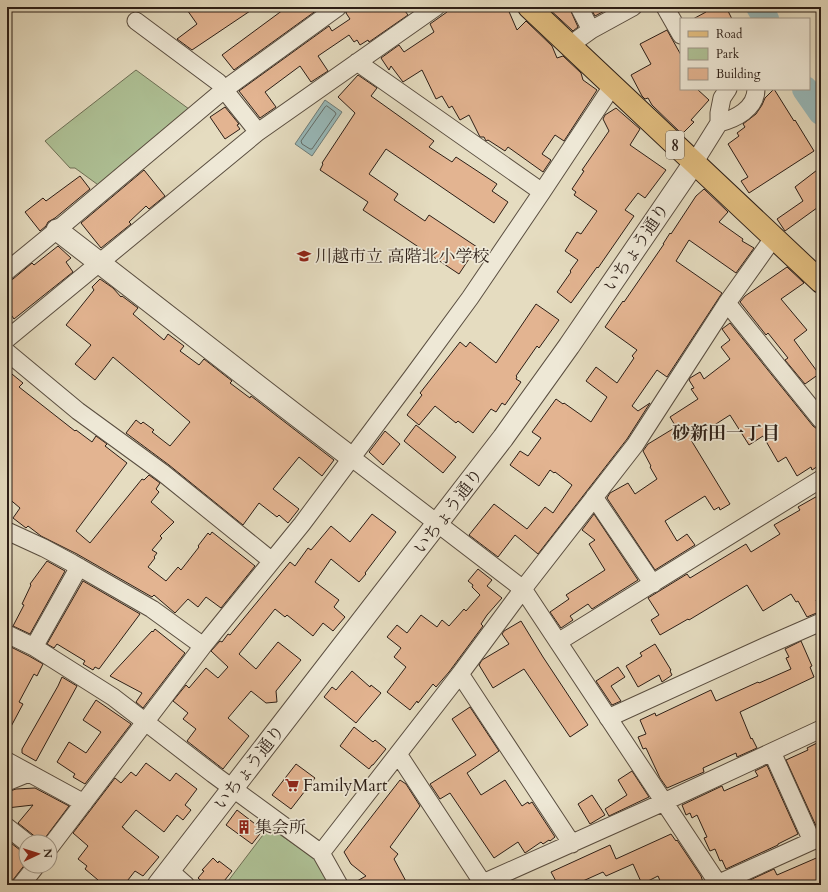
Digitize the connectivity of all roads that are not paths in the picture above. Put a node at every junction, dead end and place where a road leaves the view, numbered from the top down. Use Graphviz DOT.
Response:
graph roads {
  1 [pos="338,7"];
  2 [pos="436,7"];
  3 [pos="529,7"];
  4 [pos="579,7"];
  5 [pos="634,7"];
  6 [pos="665,7"];
  7 [pos="136,21"];
  8 [pos="591,30"];
  9 [pos="680,33"];
  10 [pos="570,45"];
  11 [pos="358,62"];
  12 [pos="613,85"];
  13 [pos="225,89"];
  14 [pos="756,90"];
  15 [pos="722,92"];
  16 [pos="719,123"];
  17 [pos="258,132"];
  18 [pos="694,163"];
  19 [pos="542,192"];
  20 [pos="57,230"];
  21 [pos="774,237"];
  22 [pos="100,263"];
  23 [pos="7,271"];
  24 [pos="821,282"];
  25 [pos="727,303"];
  26 [pos="7,339"];
  27 [pos="7,352"];
  28 [pos="821,420"];
  29 [pos="352,458"];
  30 [pos="821,480"];
  31 [pos="594,497"];
  32 [pos="438,524"];
  33 [pos="8,534"];
  34 [pos="272,561"];
  35 [pos="79,566"];
  36 [pos="653,584"];
  37 [pos="523,589"];
  38 [pos="821,622"];
  39 [pos="7,634"];
  40 [pos="558,642"];
  41 [pos="203,646"];
  42 [pos="34,647"];
  43 [pos="460,674"];
  44 [pos="608,718"];
  45 [pos="146,722"];
  46 [pos="821,729"];
  47 [pos="772,752"];
  48 [pos="398,754"];
  49 [pos="7,761"];
  50 [pos="29,773"];
  51 [pos="7,782"];
  52 [pos="233,789"];
  53 [pos="664,802"];
  54 [pos="84,803"];
  55 [pos="7,827"];
  56 [pos="18,836"];
  57 [pos="58,837"];
  58 [pos="816,839"];
  59 [pos="572,844"];
  60 [pos="320,854"];
  61 [pos="30,874"];
  62 [pos="163,877"];
  63 [pos="483,884"];
  64 [pos="21,885"];
  65 [pos="186,885"];
  66 [pos="339,885"];
  67 [pos="717,885"];
  1 -- 13 [label="street"];
  2 -- 11 [label="street"];
  3 -- 10 [label="main road, 8"];
  4 -- 8 [label="street"];
  5 -- 8 [label="street"];
  6 -- 9 [label="street"];
  7 -- 13 [label="street"];
  8 -- 10 [label="street"];
  10 -- 12 [label="main road, 8"];
  11 -- 17 [label="street"];
  11 -- 19 [label="street"];
  12 -- 18 [label="main road, 8"];
  12 -- 19 [label="street"];
  13 -- 17 [label="street"];
  13 -- 20 [label="street"];
  14 -- 16 [label="street"];
  15 -- 16 [label="street, いちょう通り"];
  16 -- 18 [label="street, いちょう通り"];
  17 -- 22 [label="street"];
  18 -- 21 [label="main road, 8"];
  18 -- 32 [label="street, いちょう通り"];
  19 -- 29 [label="street"];
  20 -- 22 [label="street"];
  20 -- 23 [label="street"];
  21 -- 24 [label="main road, 8"];
  21 -- 25 [label="street"];
  22 -- 26 [label="street"];
  22 -- 29 [label="street"];
  25 -- 28 [label="street"];
  25 -- 31 [label="street"];
  27 -- 34 [label="street"];
  29 -- 32 [label="street"];
  29 -- 34 [label="street"];
  30 -- 36 [label="street"];
  31 -- 36 [label="street"];
  31 -- 37 [label="street"];
  32 -- 37 [label="street"];
  32 -- 52 [label="street, いちょう通り"];
  33 -- 35 [label="street"];
  34 -- 41 [label="street"];
  35 -- 41 [label="street"];
  35 -- 42 [label="street"];
  36 -- 40 [label="street"];
  37 -- 40 [label="street"];
  37 -- 43 [label="street"];
  38 -- 44 [label="street"];
  39 -- 42 [label="street"];
  40 -- 44 [label="street"];
  41 -- 45 [label="street"];
  42 -- 45 [label="street"];
  43 -- 48 [label="street"];
  43 -- 59 [label="street"];
  44 -- 53 [label="street"];
  45 -- 52 [label="street"];
  45 -- 54 [label="street"];
  46 -- 47 [label="street"];
  47 -- 53 [label="street"];
  47 -- 58 [label="street"];
  48 -- 60 [label="street"];
  48 -- 63 [label="street"];
  49 -- 50 [label="street"];
  50 -- 51 [label="street"];
  50 -- 54 [label="street"];
  52 -- 60 [label="street"];
  52 -- 62 [label="street, いちょう通り"];
  53 -- 59 [label="street"];
  53 -- 67 [label="street"];
  54 -- 57 [label="street"];
  55 -- 56 [label="street"];
  58 -- 67 [label="street"];
  59 -- 63 [label="street"];
  60 -- 66 [label="street"];
  61 -- 64 [label="street"];
  62 -- 65 [label="street"];
}
